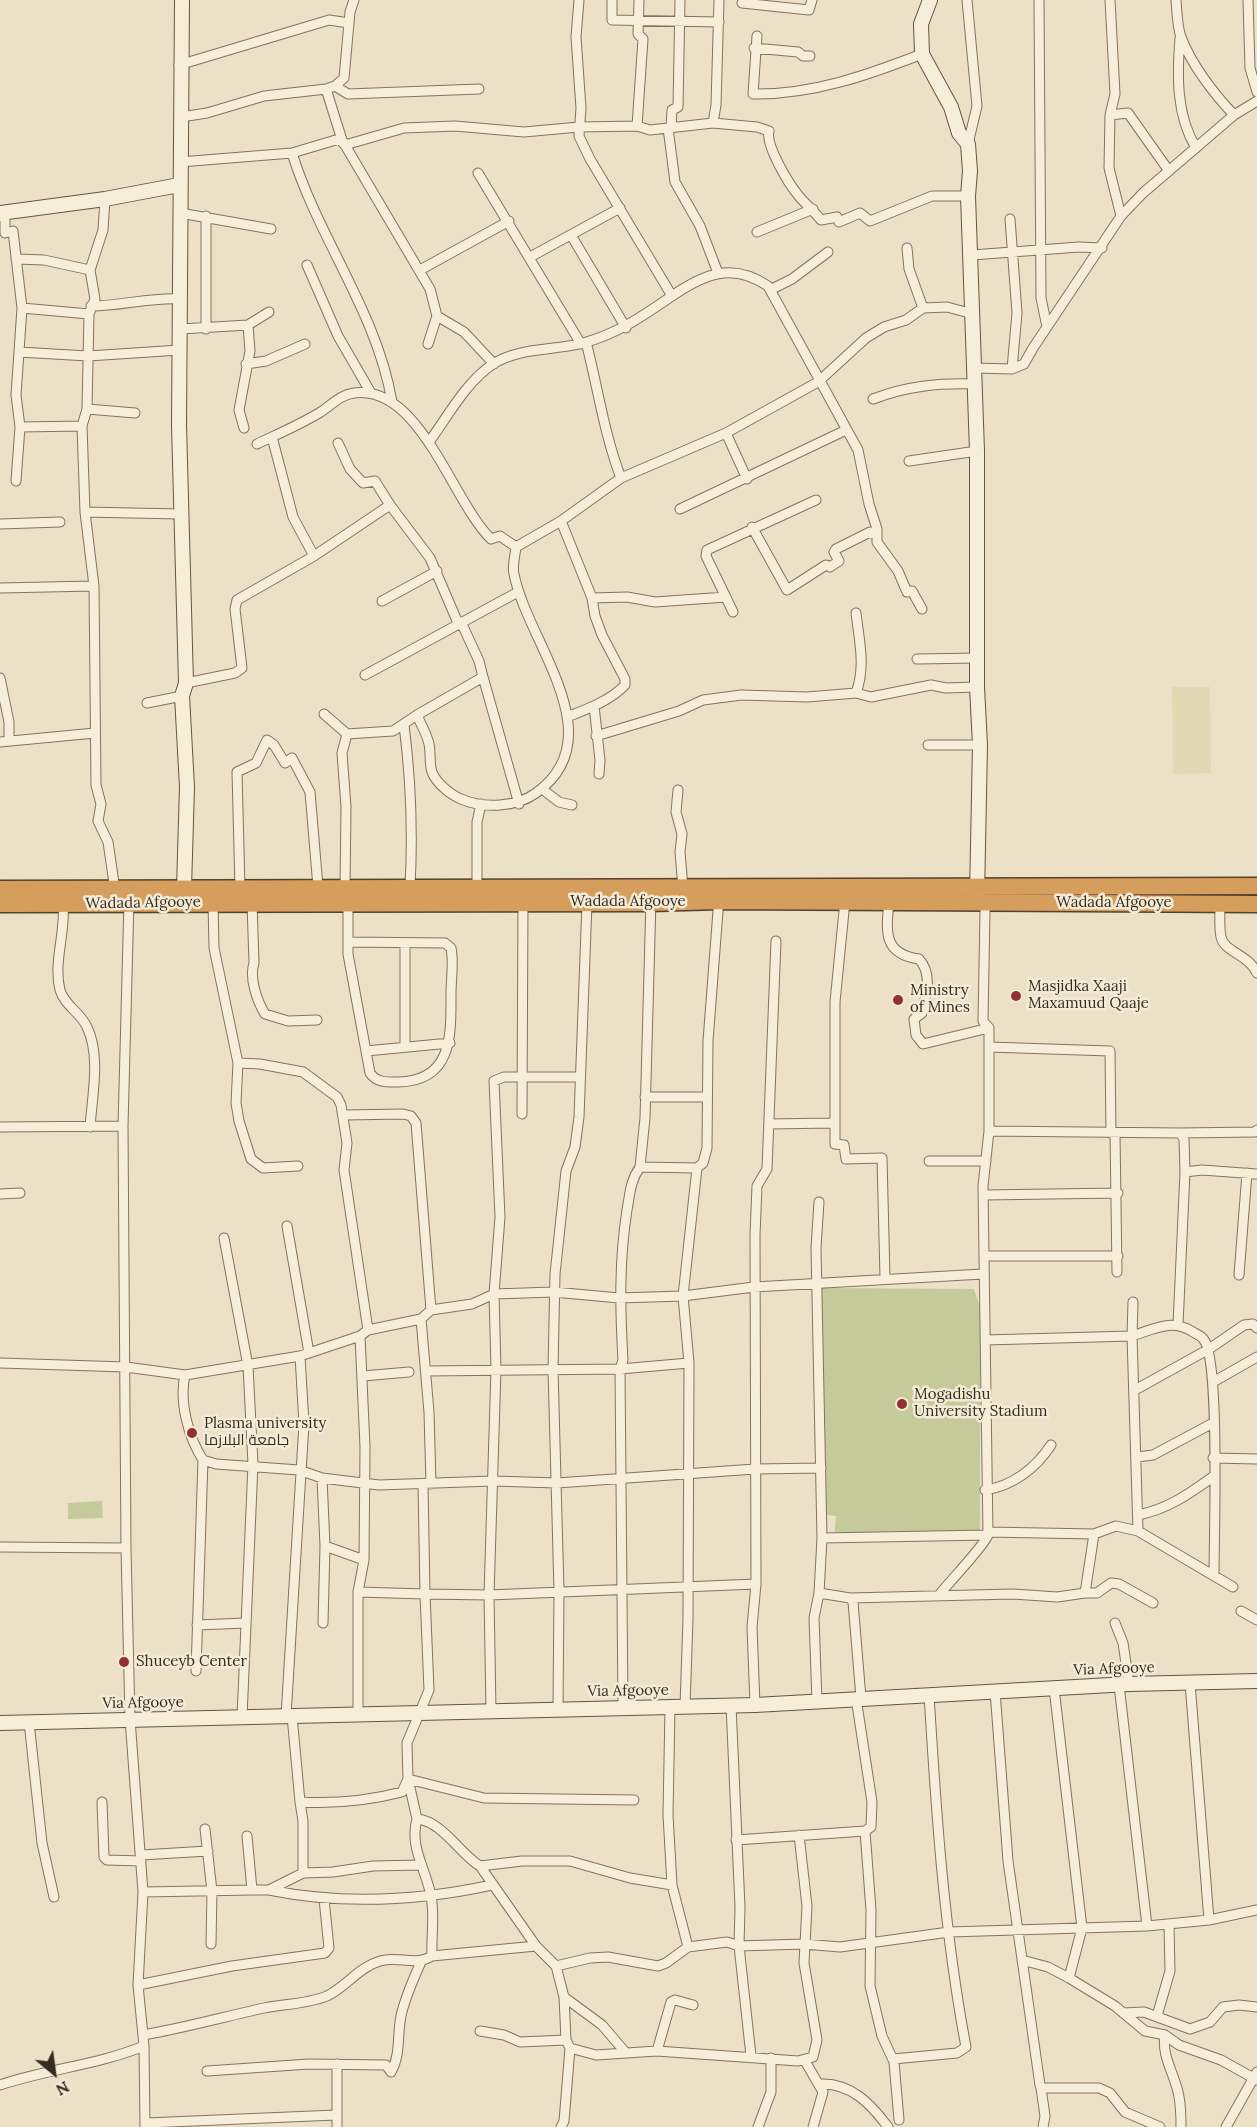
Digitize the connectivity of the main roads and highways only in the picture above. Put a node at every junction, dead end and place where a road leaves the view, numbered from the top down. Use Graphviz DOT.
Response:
graph roads {
  1 [pos="1257,886"];
  2 [pos="0,889"];
  3 [pos="717,894"];
  4 [pos="212,895"];
  5 [pos="346,895"];
  6 [pos="478,895"];
  7 [pos="650,895"];
  8 [pos="982,895"];
  9 [pos="123,896"];
  10 [pos="0,904"];
  11 [pos="1257,904"];
  1 -- 8 [label="highway, Wadada Afgooye"];
  2 -- 9 [label="highway, Wadada Afgooye"];
  3 -- 7 [label="highway, Wadada Afgooye"];
  3 -- 7 [label="highway, Wadada Afgooye"];
  3 -- 8 [label="highway, Wadada Afgooye"];
  3 -- 8 [label="highway, Wadada Afgooye"];
  4 -- 5 [label="highway, Wadada Afgooye"];
  4 -- 5 [label="highway, Wadada Afgooye"];
  4 -- 9 [label="highway, Wadada Afgooye"];
  4 -- 9 [label="highway, Wadada Afgooye"];
  5 -- 6 [label="highway, Wadada Afgooye"];
  5 -- 6 [label="highway, Wadada Afgooye"];
  6 -- 7 [label="highway, Wadada Afgooye"];
  6 -- 7 [label="highway, Wadada Afgooye"];
  8 -- 11 [label="highway, Wadada Afgooye"];
  9 -- 10 [label="highway, Wadada Afgooye"];
}
